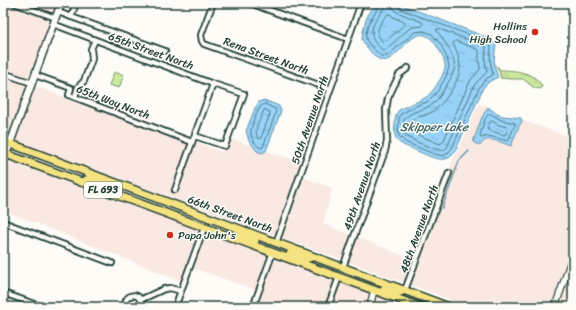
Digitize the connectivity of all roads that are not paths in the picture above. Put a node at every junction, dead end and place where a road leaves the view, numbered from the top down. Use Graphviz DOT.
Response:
graph roads {
  1 [pos="14,3"];
  2 [pos="61,3"];
  3 [pos="76,3"];
  4 [pos="213,3"];
  5 [pos="250,3"];
  6 [pos="361,3"];
  7 [pos="71,17"];
  8 [pos="56,18"];
  9 [pos="348,39"];
  10 [pos="95,40"];
  11 [pos="165,51"];
  12 [pos="408,68"];
  13 [pos="3,73"];
  14 [pos="35,75"];
  15 [pos="32,84"];
  16 [pos="213,84"];
  17 [pos="330,90"];
  18 [pos="74,97"];
  19 [pos="195,136"];
  20 [pos="192,142"];
  21 [pos="7,143"];
  22 [pos="5,153"];
  23 [pos="3,163"];
  24 [pos="449,173"];
  25 [pos="109,181"];
  26 [pos="81,182"];
  27 [pos="175,190"];
  28 [pos="113,194"];
  29 [pos="143,194"];
  30 [pos="143,205"];
  31 [pos="200,215"];
  32 [pos="3,222"];
  33 [pos="204,228"];
  34 [pos="223,235"];
  35 [pos="276,243"];
  36 [pos="273,252"];
  37 [pos="573,255"];
  38 [pos="314,257"];
  39 [pos="112,264"];
  40 [pos="343,267"];
  41 [pos="339,277"];
  42 [pos="363,286"];
  43 [pos="374,290"];
  44 [pos="405,290"];
  45 [pos="181,291"];
  46 [pos="3,293"];
  47 [pos="140,300"];
  48 [pos="43,307"];
  49 [pos="126,307"];
  50 [pos="140,307"];
  51 [pos="175,307"];
  52 [pos="253,307"];
  53 [pos="328,307"];
  54 [pos="372,307"];
  55 [pos="420,307"];
  56 [pos="449,307"];
  57 [pos="555,307"];
  1 -- 8 [label="street"];
  2 -- 8 [label="main road"];
  3 -- 7 [label="street"];
  4 -- 17 [label="street, Rena Street North"];
  5 -- 9 [label="street"];
  6 -- 9 [label="street, 50th Avenue North"];
  7 -- 8 [label="street"];
  7 -- 11 [label="street"];
  8 -- 10 [label="street, 65th Street North"];
  8 -- 14 [label="main road"];
  9 -- 17 [label="street, 50th Avenue North"];
  10 -- 16 [label="street, 65th Street North"];
  10 -- 18 [label="street"];
  12 -- 40 [label="street, 49th Avenue North"];
  13 -- 15 [label="street"];
  14 -- 15 [label="main road"];
  14 -- 18 [label="street, 65th Way North"];
  15 -- 21 [label="main road"];
  16 -- 19 [label="street"];
  16 -- 19 [label="street, 65th Street North"];
  17 -- 35 [label="street, 50th Avenue North"];
  18 -- 20 [label="street, 65th Way North"];
  19 -- 20 [label="street"];
  20 -- 27 [label="street"];
  21 -- 22 [label="main road"];
  21 -- 25 [label="main road, 66th Street North / FL 693"];
  22 -- 23 [label="main road"];
  22 -- 26 [label="main road, 66th Street North / FL 693"];
  24 -- 44 [label="street, 48th Avenue North"];
  25 -- 26 [label="main road"];
  25 -- 29 [label="main road, 66th Street North / FL 693"];
  26 -- 28 [label="main road, 66th Street North / FL 693"];
  28 -- 29 [label="main road"];
  28 -- 30 [label="main road, 66th Street North / FL 693"];
  29 -- 31 [label="main road, 66th Street North / FL 693"];
  30 -- 31 [label="main road"];
  30 -- 33 [label="main road, 66th Street North / FL 693"];
  31 -- 35 [label="main road, 66th Street North / FL 693"];
  32 -- 39 [label="street"];
  33 -- 34 [label="main road, 66th Street North / FL 693"];
  33 -- 45 [label="street"];
  34 -- 35 [label="main road"];
  34 -- 36 [label="main road, 66th Street North / FL 693"];
  35 -- 38 [label="main road, 66th Street North / FL 693"];
  36 -- 38 [label="main road"];
  36 -- 41 [label="main road, 66th Street North / FL 693"];
  36 -- 52 [label="street"];
  37 -- 57 [label="street"];
  38 -- 40 [label="main road, 66th Street North / FL 693"];
  40 -- 44 [label="main road, 66th Street North / FL 693"];
  41 -- 42 [label="main road, 66th Street North / FL 693"];
  41 -- 53 [label="street"];
  42 -- 43 [label="main road, 66th Street North / FL 693"];
  42 -- 44 [label="main road"];
  43 -- 54 [label="street"];
  43 -- 55 [label="main road, 66th Street North / FL 693"];
  44 -- 56 [label="main road, 66th Street North / FL 693"];
  45 -- 47 [label="street"];
  45 -- 51 [label="street"];
  46 -- 48 [label="street"];
  47 -- 49 [label="street"];
  47 -- 50 [label="street"];
}
